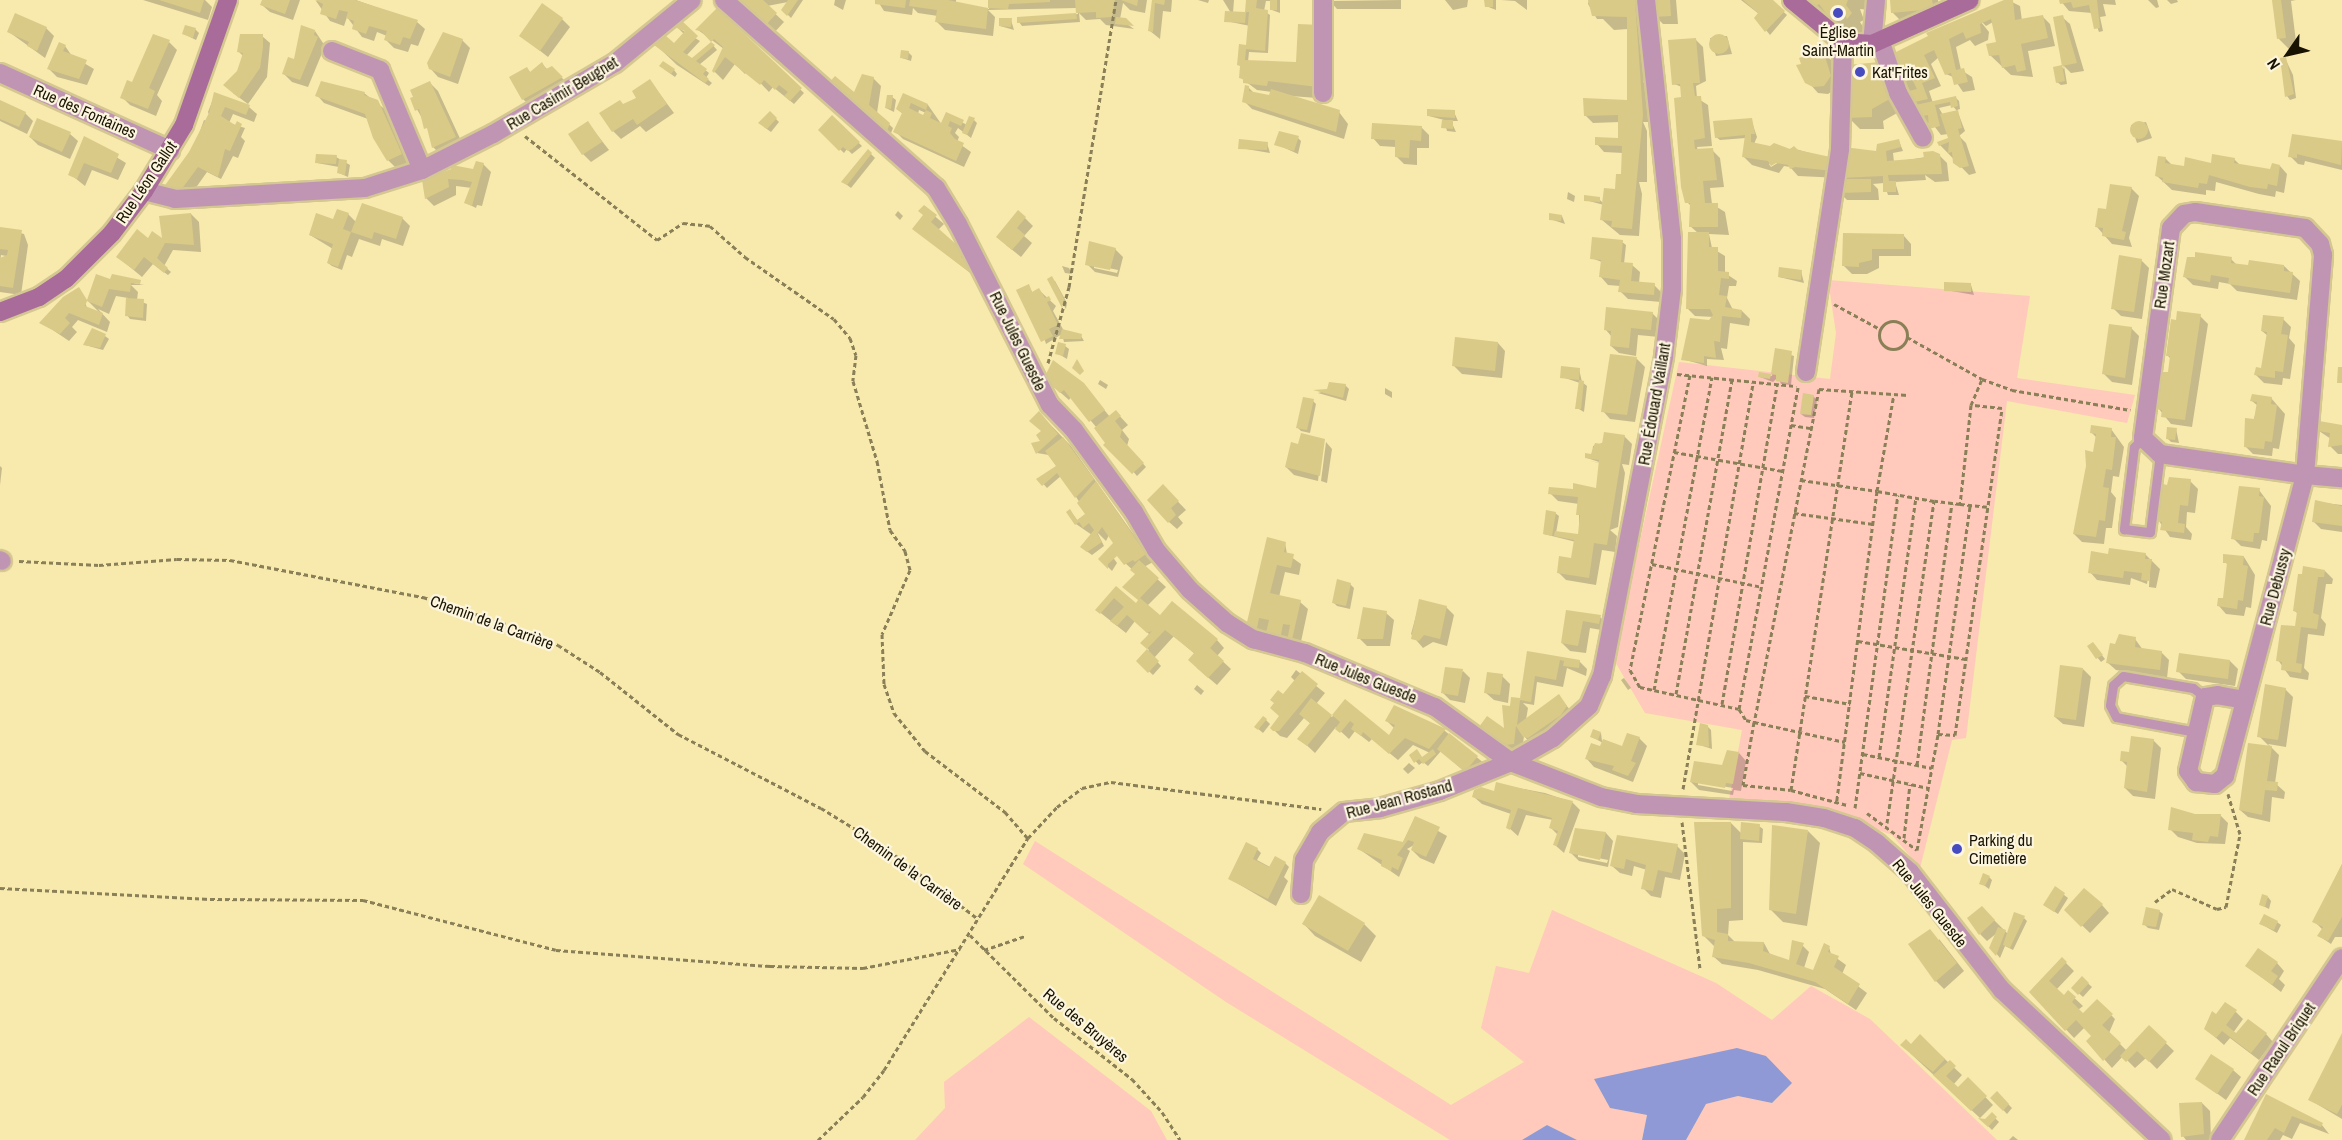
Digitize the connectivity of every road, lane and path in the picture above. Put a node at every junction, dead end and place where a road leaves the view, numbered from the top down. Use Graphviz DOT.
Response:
graph roads {
  1 [pos="228,0"];
  2 [pos="692,0"];
  3 [pos="724,0"];
  4 [pos="1116,0"];
  5 [pos="1323,0"];
  6 [pos="1646,0"];
  7 [pos="1792,0"];
  8 [pos="1876,0"];
  9 [pos="1970,0"];
  10 [pos="1843,42"];
  11 [pos="1876,43"];
  12 [pos="332,51"];
  13 [pos="0,74"];
  14 [pos="1323,93"];
  15 [pos="511,124"];
  16 [pos="1923,138"];
  17 [pos="170,150"];
  18 [pos="422,170"];
  19 [pos="144,190"];
  20 [pos="1818,295"];
  21 [pos="0,312"];
  22 [pos="1880,329"];
  23 [pos="1906,337"];
  24 [pos="1661,371"];
  25 [pos="1690,375"];
  26 [pos="1712,377"];
  27 [pos="1982,379"];
  28 [pos="1731,380"];
  29 [pos="1036,381"];
  30 [pos="1754,382"];
  31 [pos="1803,382"];
  32 [pos="1777,384"];
  33 [pos="1819,388"];
  34 [pos="1852,391"];
  35 [pos="1894,394"];
  36 [pos="1908,395"];
  37 [pos="1971,405"];
  38 [pos="2143,413"];
  39 [pos="1791,425"];
  40 [pos="1811,428"];
  41 [pos="2143,438"];
  42 [pos="1674,452"];
  43 [pos="2160,454"];
  44 [pos="1697,456"];
  45 [pos="1717,459"];
  46 [pos="1739,463"];
  47 [pos="1762,467"];
  48 [pos="1783,471"];
  49 [pos="2305,475"];
  50 [pos="2342,478"];
  51 [pos="1801,480"];
  52 [pos="1837,485"];
  53 [pos="1877,491"];
  54 [pos="1898,494"];
  55 [pos="1916,498"];
  56 [pos="1934,501"];
  57 [pos="1952,503"];
  58 [pos="1959,504"];
  59 [pos="1970,506"];
  60 [pos="1987,507"];
  61 [pos="1794,513"];
  62 [pos="1832,519"];
  63 [pos="1873,524"];
  64 [pos="1,560"];
  65 [pos="1652,564"];
  66 [pos="1677,569"];
  67 [pos="1697,574"];
  68 [pos="1719,578"];
  69 [pos="1743,583"];
  70 [pos="1761,587"];
  71 [pos="1858,641"];
  72 [pos="1878,644"];
  73 [pos="1895,647"];
  74 [pos="1912,650"];
  75 [pos="1932,653"];
  76 [pos="1949,656"];
  77 [pos="1966,659"];
  78 [pos="1654,690"];
  79 [pos="1676,694"];
  80 [pos="1805,696"];
  81 [pos="1698,698"];
  82 [pos="2205,698"];
  83 [pos="2245,700"];
  84 [pos="1722,704"];
  85 [pos="1850,704"];
  86 [pos="1740,709"];
  87 [pos="1754,722"];
  88 [pos="1800,732"];
  89 [pos="2196,732"];
  90 [pos="1938,734"];
  91 [pos="1845,742"];
  92 [pos="1863,753"];
  93 [pos="1880,757"];
  94 [pos="1896,760"];
  95 [pos="1511,762"];
  96 [pos="1917,765"];
  97 [pos="1932,768"];
  98 [pos="1860,773"];
  99 [pos="1893,780"];
  100 [pos="2221,782"];
  101 [pos="1910,784"];
  102 [pos="1928,788"];
  103 [pos="1791,790"];
  104 [pos="1837,801"];
  105 [pos="1680,806"];
  106 [pos="1855,808"];
  107 [pos="1344,812"];
  108 [pos="1887,824"];
  109 [pos="1028,838"];
  110 [pos="1904,838"];
  111 [pos="1877,843"];
  112 [pos="0,888"];
  113 [pos="1301,894"];
  114 [pos="2156,902"];
  115 [pos="978,919"];
  116 [pos="970,935"];
  117 [pos="1025,936"];
  118 [pos="960,949"];
  119 [pos="984,950"];
  120 [pos="2342,958"];
  121 [pos="1700,969"];
  122 [pos="818,1140"];
  123 [pos="1180,1140"];
  124 [pos="2162,1140"];
  125 [pos="2220,1140"];
  1 -- 17 [label="street, Rue Léon Gallot"];
  2 -- 15 [label="street, Rue Casimir Beugnet"];
  3 -- 29 [label="street, Rue Jules Guesde"];
  4 -- 29 [label="path"];
  5 -- 14 [label="street"];
  6 -- 24 [label="street, Rue Édouard Vaillant"];
  7 -- 10 [label="street"];
  8 -- 11 [label="street"];
  9 -- 11 [label="street"];
  10 -- 11 [label="street"];
  10 -- 20 [label="street"];
  11 -- 16 [label="street"];
  12 -- 18 [label="street"];
  13 -- 17 [label="street, Rue des Fontaines"];
  15 -- 18 [label="street, Rue Casimir Beugnet"];
  15 -- 109 [label="path"];
  17 -- 19 [label="street, Rue Léon Gallot"];
  18 -- 19 [label="street, Rue Casimir Beugnet"];
  19 -- 21 [label="street, Rue Léon Gallot"];
  20 -- 22 [label="path"];
  20 -- 31 [label="street"];
  22 -- 23 [label="path"];
  22 -- 23 [label="path"];
  23 -- 27 [label="path"];
  24 -- 25 [label="path"];
  24 -- 95 [label="street, Rue Édouard Vaillant"];
  25 -- 26 [label="path"];
  25 -- 42 [label="path"];
  26 -- 28 [label="path"];
  26 -- 44 [label="path"];
  27 -- 37 [label="path"];
  27 -- 38 [label="path"];
  28 -- 30 [label="path"];
  28 -- 45 [label="path"];
  29 -- 95 [label="street, Rue Jules Guesde"];
  30 -- 32 [label="path"];
  30 -- 46 [label="path"];
  31 -- 32 [label="path"];
  31 -- 33 [label="path"];
  31 -- 39 [label="path"];
  32 -- 47 [label="path"];
  33 -- 34 [label="path"];
  33 -- 40 [label="path"];
  34 -- 35 [label="path"];
  34 -- 52 [label="path"];
  35 -- 36 [label="path"];
  35 -- 53 [label="path"];
  37 -- 58 [label="path"];
  37 -- 60 [label="path"];
  38 -- 41 [label="street, Rue Mozart"];
  38 -- 49 [label="street, Rue Mozart"];
  39 -- 40 [label="path"];
  39 -- 48 [label="path"];
  40 -- 51 [label="path"];
  41 -- 43 [label="street"];
  41 -- 43 [label="lane"];
  42 -- 44 [label="path"];
  42 -- 65 [label="path"];
  43 -- 49 [label="street"];
  44 -- 45 [label="path"];
  44 -- 66 [label="path"];
  45 -- 46 [label="path"];
  45 -- 67 [label="path"];
  46 -- 47 [label="path"];
  46 -- 68 [label="path"];
  47 -- 48 [label="path"];
  47 -- 69 [label="path"];
  48 -- 70 [label="path"];
  49 -- 50 [label="street"];
  49 -- 83 [label="street, Rue Debussy"];
  51 -- 52 [label="path"];
  51 -- 61 [label="path"];
  52 -- 53 [label="path"];
  52 -- 62 [label="path"];
  53 -- 54 [label="path"];
  53 -- 63 [label="path"];
  54 -- 55 [label="path"];
  54 -- 72 [label="path"];
  55 -- 56 [label="path"];
  55 -- 73 [label="path"];
  56 -- 57 [label="path"];
  56 -- 74 [label="path"];
  57 -- 58 [label="path"];
  57 -- 75 [label="path"];
  58 -- 59 [label="path"];
  59 -- 60 [label="path"];
  59 -- 76 [label="path"];
  60 -- 77 [label="path"];
  61 -- 62 [label="path"];
  61 -- 87 [label="path"];
  62 -- 63 [label="path"];
  62 -- 80 [label="path"];
  63 -- 71 [label="path"];
  64 -- 115 [label="path, Chemin de la Carrière"];
  65 -- 66 [label="path"];
  65 -- 78 [label="path"];
  66 -- 67 [label="path"];
  66 -- 78 [label="path"];
  67 -- 68 [label="path"];
  67 -- 79 [label="path"];
  68 -- 69 [label="path"];
  68 -- 81 [label="path"];
  69 -- 70 [label="path"];
  69 -- 84 [label="path"];
  70 -- 86 [label="path"];
  71 -- 72 [label="path"];
  71 -- 85 [label="path"];
  72 -- 73 [label="path"];
  72 -- 92 [label="path"];
  73 -- 74 [label="path"];
  73 -- 93 [label="path"];
  74 -- 75 [label="path"];
  74 -- 94 [label="path"];
  75 -- 76 [label="path"];
  75 -- 96 [label="path"];
  76 -- 77 [label="path"];
  76 -- 90 [label="path"];
  77 -- 90 [label="path"];
  78 -- 79 [label="path"];
  79 -- 81 [label="path"];
  80 -- 85 [label="path"];
  80 -- 88 [label="path"];
  81 -- 84 [label="path"];
  81 -- 105 [label="path"];
  82 -- 83 [label="street"];
  82 -- 89 [label="street"];
  82 -- 89 [label="lane"];
  83 -- 100 [label="street, Rue Debussy"];
  84 -- 86 [label="path"];
  85 -- 91 [label="path"];
  86 -- 87 [label="path"];
  87 -- 88 [label="path"];
  87 -- 103 [label="path"];
  88 -- 91 [label="path"];
  88 -- 103 [label="path"];
  89 -- 100 [label="street"];
  90 -- 97 [label="path"];
  91 -- 104 [label="path"];
  92 -- 93 [label="path"];
  92 -- 98 [label="path"];
  93 -- 94 [label="path"];
  94 -- 96 [label="path"];
  94 -- 99 [label="path"];
  95 -- 105 [label="street, Rue Jules Guesde"];
  95 -- 107 [label="street, Rue Jean Rostand"];
  96 -- 97 [label="path"];
  97 -- 102 [label="path"];
  98 -- 99 [label="path"];
  98 -- 106 [label="path"];
  99 -- 101 [label="path"];
  99 -- 108 [label="path"];
  100 -- 114 [label="path"];
  101 -- 102 [label="path"];
  101 -- 110 [label="path"];
  102 -- 110 [label="path"];
  103 -- 104 [label="path"];
  104 -- 106 [label="path"];
  105 -- 111 [label="street, Rue Jules Guesde"];
  105 -- 121 [label="path"];
  106 -- 108 [label="path"];
  107 -- 109 [label="path"];
  107 -- 113 [label="street, Rue Jean Rostand"];
  108 -- 110 [label="path"];
  108 -- 111 [label="path"];
  109 -- 115 [label="path"];
  111 -- 124 [label="street, Rue Jules Guesde"];
  112 -- 118 [label="path"];
  115 -- 116 [label="path"];
  116 -- 118 [label="path"];
  116 -- 119 [label="path, Rue des Bruyères"];
  117 -- 119 [label="path"];
  118 -- 122 [label="path"];
  119 -- 123 [label="path, Rue des Bruyères"];
  120 -- 125 [label="street, Rue Raoul Briquet"];
}
